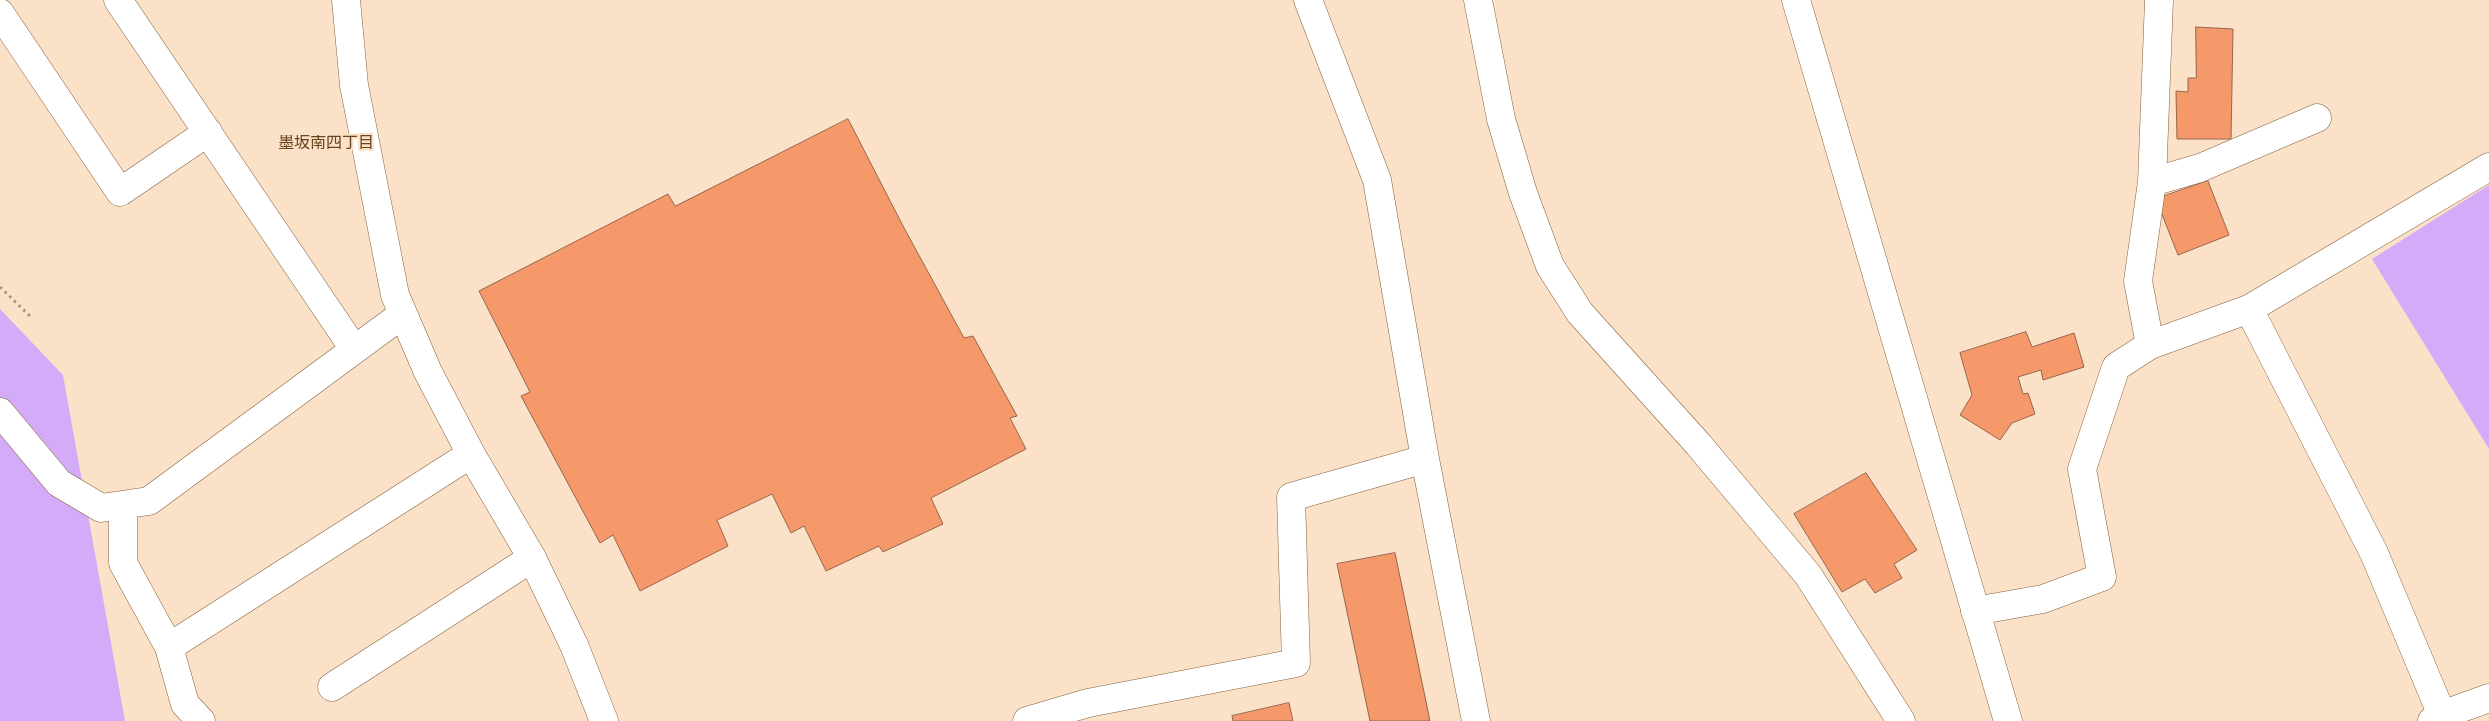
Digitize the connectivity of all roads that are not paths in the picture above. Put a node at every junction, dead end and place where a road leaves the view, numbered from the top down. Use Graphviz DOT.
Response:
graph roads {
  1 [pos="118,0"];
  2 [pos="346,0"];
  3 [pos="1308,0"];
  4 [pos="1478,0"];
  5 [pos="1796,0"];
  6 [pos="2158,0"];
  7 [pos="0,13"];
  8 [pos="2317,118"];
  9 [pos="208,132"];
  10 [pos="2489,167"];
  11 [pos="2152,182"];
  12 [pos="2249,309"];
  13 [pos="403,314"];
  14 [pos="2150,345"];
  15 [pos="354,349"];
  16 [pos="0,412"];
  17 [pos="471,454"];
  18 [pos="1425,459"];
  19 [pos="123,505"];
  20 [pos="532,558"];
  21 [pos="1976,611"];
  22 [pos="169,647"];
  23 [pos="332,687"];
  24 [pos="2489,698"];
  25 [pos="2437,718"];
  26 [pos="201,721"];
  27 [pos="604,721"];
  28 [pos="1026,721"];
  29 [pos="1476,721"];
  30 [pos="1901,721"];
  31 [pos="2008,721"];
  1 -- 9 [label="street"];
  2 -- 13 [label="street"];
  3 -- 18 [label="street"];
  4 -- 30 [label="street"];
  5 -- 21 [label="street"];
  6 -- 11 [label="street"];
  7 -- 9 [label="street"];
  8 -- 11 [label="street"];
  9 -- 15 [label="street"];
  10 -- 12 [label="street"];
  11 -- 14 [label="street"];
  12 -- 14 [label="street"];
  12 -- 25 [label="street"];
  13 -- 15 [label="street"];
  13 -- 17 [label="street"];
  14 -- 21 [label="street"];
  15 -- 19 [label="street"];
  16 -- 19 [label="street"];
  17 -- 20 [label="street"];
  17 -- 22 [label="street"];
  18 -- 28 [label="street"];
  18 -- 29 [label="street"];
  19 -- 22 [label="street"];
  20 -- 23 [label="street"];
  20 -- 27 [label="street"];
  21 -- 31 [label="street"];
  22 -- 26 [label="street"];
  24 -- 25 [label="street"];
}
